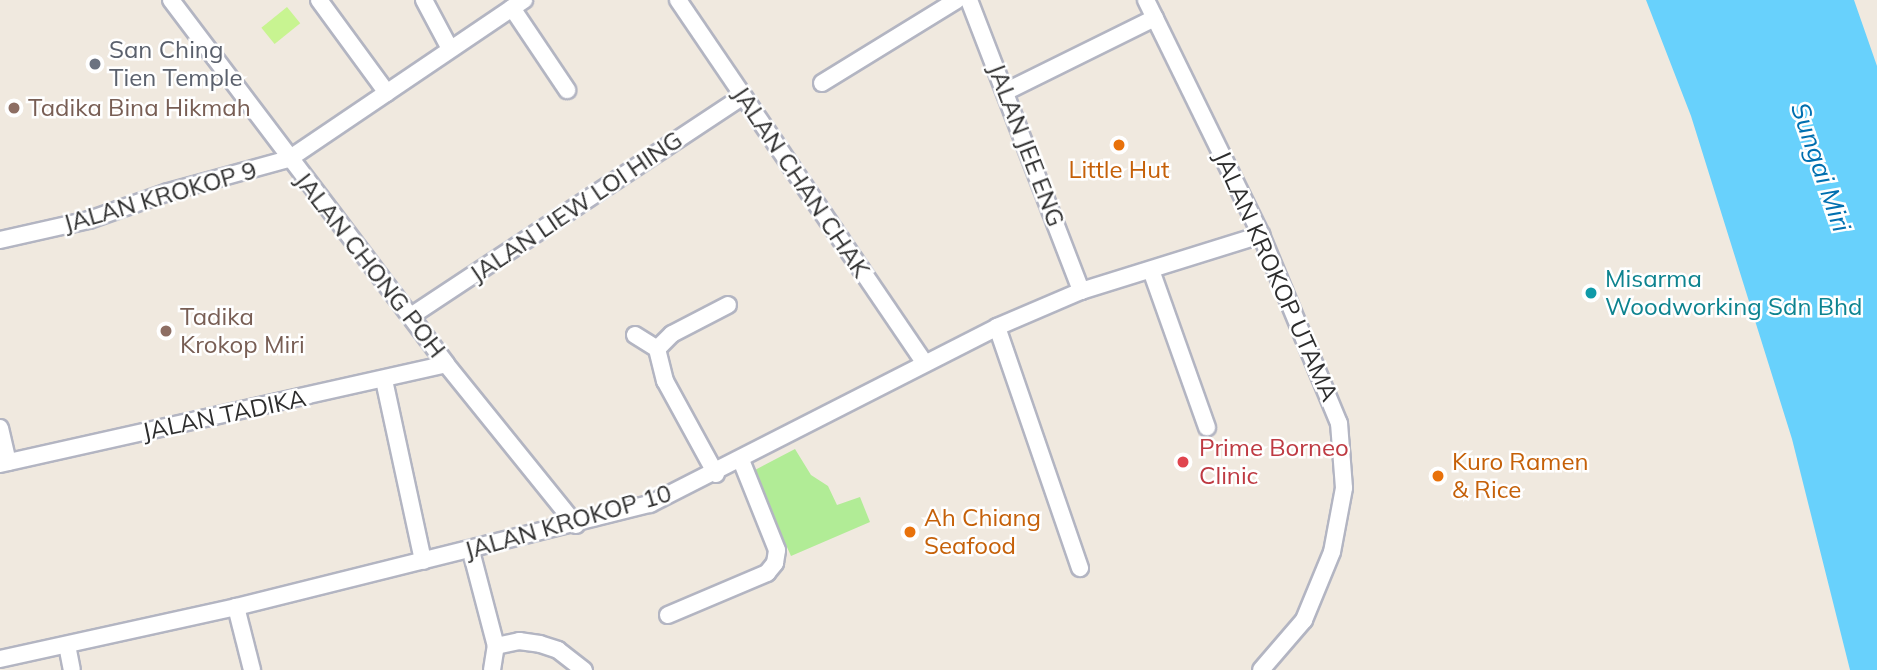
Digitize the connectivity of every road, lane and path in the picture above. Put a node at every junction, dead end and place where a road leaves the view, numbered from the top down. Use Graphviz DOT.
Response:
graph roads {
  1 [pos="171,0"];
  2 [pos="319,0"];
  3 [pos="424,0"];
  4 [pos="678,0"];
  5 [pos="957,0"];
  6 [pos="969,0"];
  7 [pos="1146,0"];
  8 [pos="518,4"];
  9 [pos="1155,18"];
  10 [pos="450,49"];
  11 [pos="822,83"];
  12 [pos="567,90"];
  13 [pos="1007,91"];
  14 [pos="387,93"];
  15 [pos="742,97"];
  16 [pos="289,159"];
  17 [pos="1261,235"];
  18 [pos="0,240"];
  19 [pos="1150,270"];
  20 [pos="1081,291"];
  21 [pos="728,305"];
  22 [pos="411,316"];
  23 [pos="997,327"];
  24 [pos="635,335"];
  25 [pos="657,349"];
  26 [pos="925,363"];
  27 [pos="446,364"];
  28 [pos="384,380"];
  29 [pos="1208,427"];
  30 [pos="0,428"];
  31 [pos="741,460"];
  32 [pos="4,463"];
  33 [pos="716,474"];
  34 [pos="576,525"];
  35 [pos="471,551"];
  36 [pos="423,561"];
  37 [pos="1080,568"];
  38 [pos="236,607"];
  39 [pos="668,615"];
  40 [pos="67,645"];
  41 [pos="496,646"];
  42 [pos="0,659"];
  43 [pos="72,670"];
  44 [pos="252,670"];
  45 [pos="492,670"];
  46 [pos="583,670"];
  47 [pos="1261,670"];
  1 -- 16 [label="street, JALAN CHONG POH"];
  2 -- 14 [label="street"];
  3 -- 10 [label="street"];
  4 -- 15 [label="street, JALAN CHAN CHAK"];
  5 -- 11 [label="street"];
  6 -- 13 [label="street, JALAN JEE ENG"];
  7 -- 9 [label="street, JALAN KROKOP UTAMA"];
  8 -- 10 [label="street, JALAN KROKOP 9"];
  8 -- 12 [label="street"];
  9 -- 13 [label="street"];
  9 -- 17 [label="street, JALAN KROKOP UTAMA"];
  10 -- 14 [label="street, JALAN KROKOP 9"];
  13 -- 20 [label="street, JALAN JEE ENG"];
  14 -- 16 [label="street, JALAN KROKOP 9"];
  15 -- 22 [label="street, JALAN LIEW LOI HING"];
  15 -- 26 [label="street, JALAN CHAN CHAK"];
  16 -- 18 [label="street, JALAN KROKOP 9"];
  16 -- 22 [label="street, JALAN CHONG POH"];
  17 -- 19 [label="street, JALAN KROKOP 10"];
  17 -- 47 [label="street, JALAN KROKOP UTAMA"];
  19 -- 20 [label="street, JALAN KROKOP 10"];
  19 -- 29 [label="street"];
  20 -- 23 [label="street, JALAN KROKOP 10"];
  21 -- 25 [label="street"];
  22 -- 27 [label="street, JALAN CHONG POH"];
  23 -- 26 [label="street, JALAN KROKOP 10"];
  23 -- 37 [label="street"];
  24 -- 25 [label="street"];
  25 -- 33 [label="street"];
  26 -- 31 [label="street, JALAN KROKOP 10"];
  27 -- 28 [label="street, JALAN TADIKA"];
  27 -- 34 [label="street, JALAN CHONG POH"];
  28 -- 32 [label="street, JALAN TADIKA"];
  28 -- 36 [label="street"];
  30 -- 32 [label="street"];
  31 -- 33 [label="street, JALAN KROKOP 10"];
  31 -- 39 [label="street"];
  33 -- 34 [label="street, JALAN KROKOP 10"];
  34 -- 35 [label="street, JALAN KROKOP 10"];
  35 -- 36 [label="street, JALAN KROKOP 10"];
  35 -- 41 [label="street"];
  36 -- 38 [label="street, JALAN KROKOP 10"];
  38 -- 40 [label="street, JALAN KROKOP 10"];
  38 -- 44 [label="street"];
  40 -- 42 [label="street, JALAN KROKOP 10"];
  40 -- 43 [label="street"];
  41 -- 45 [label="street"];
  41 -- 46 [label="street"];
}
